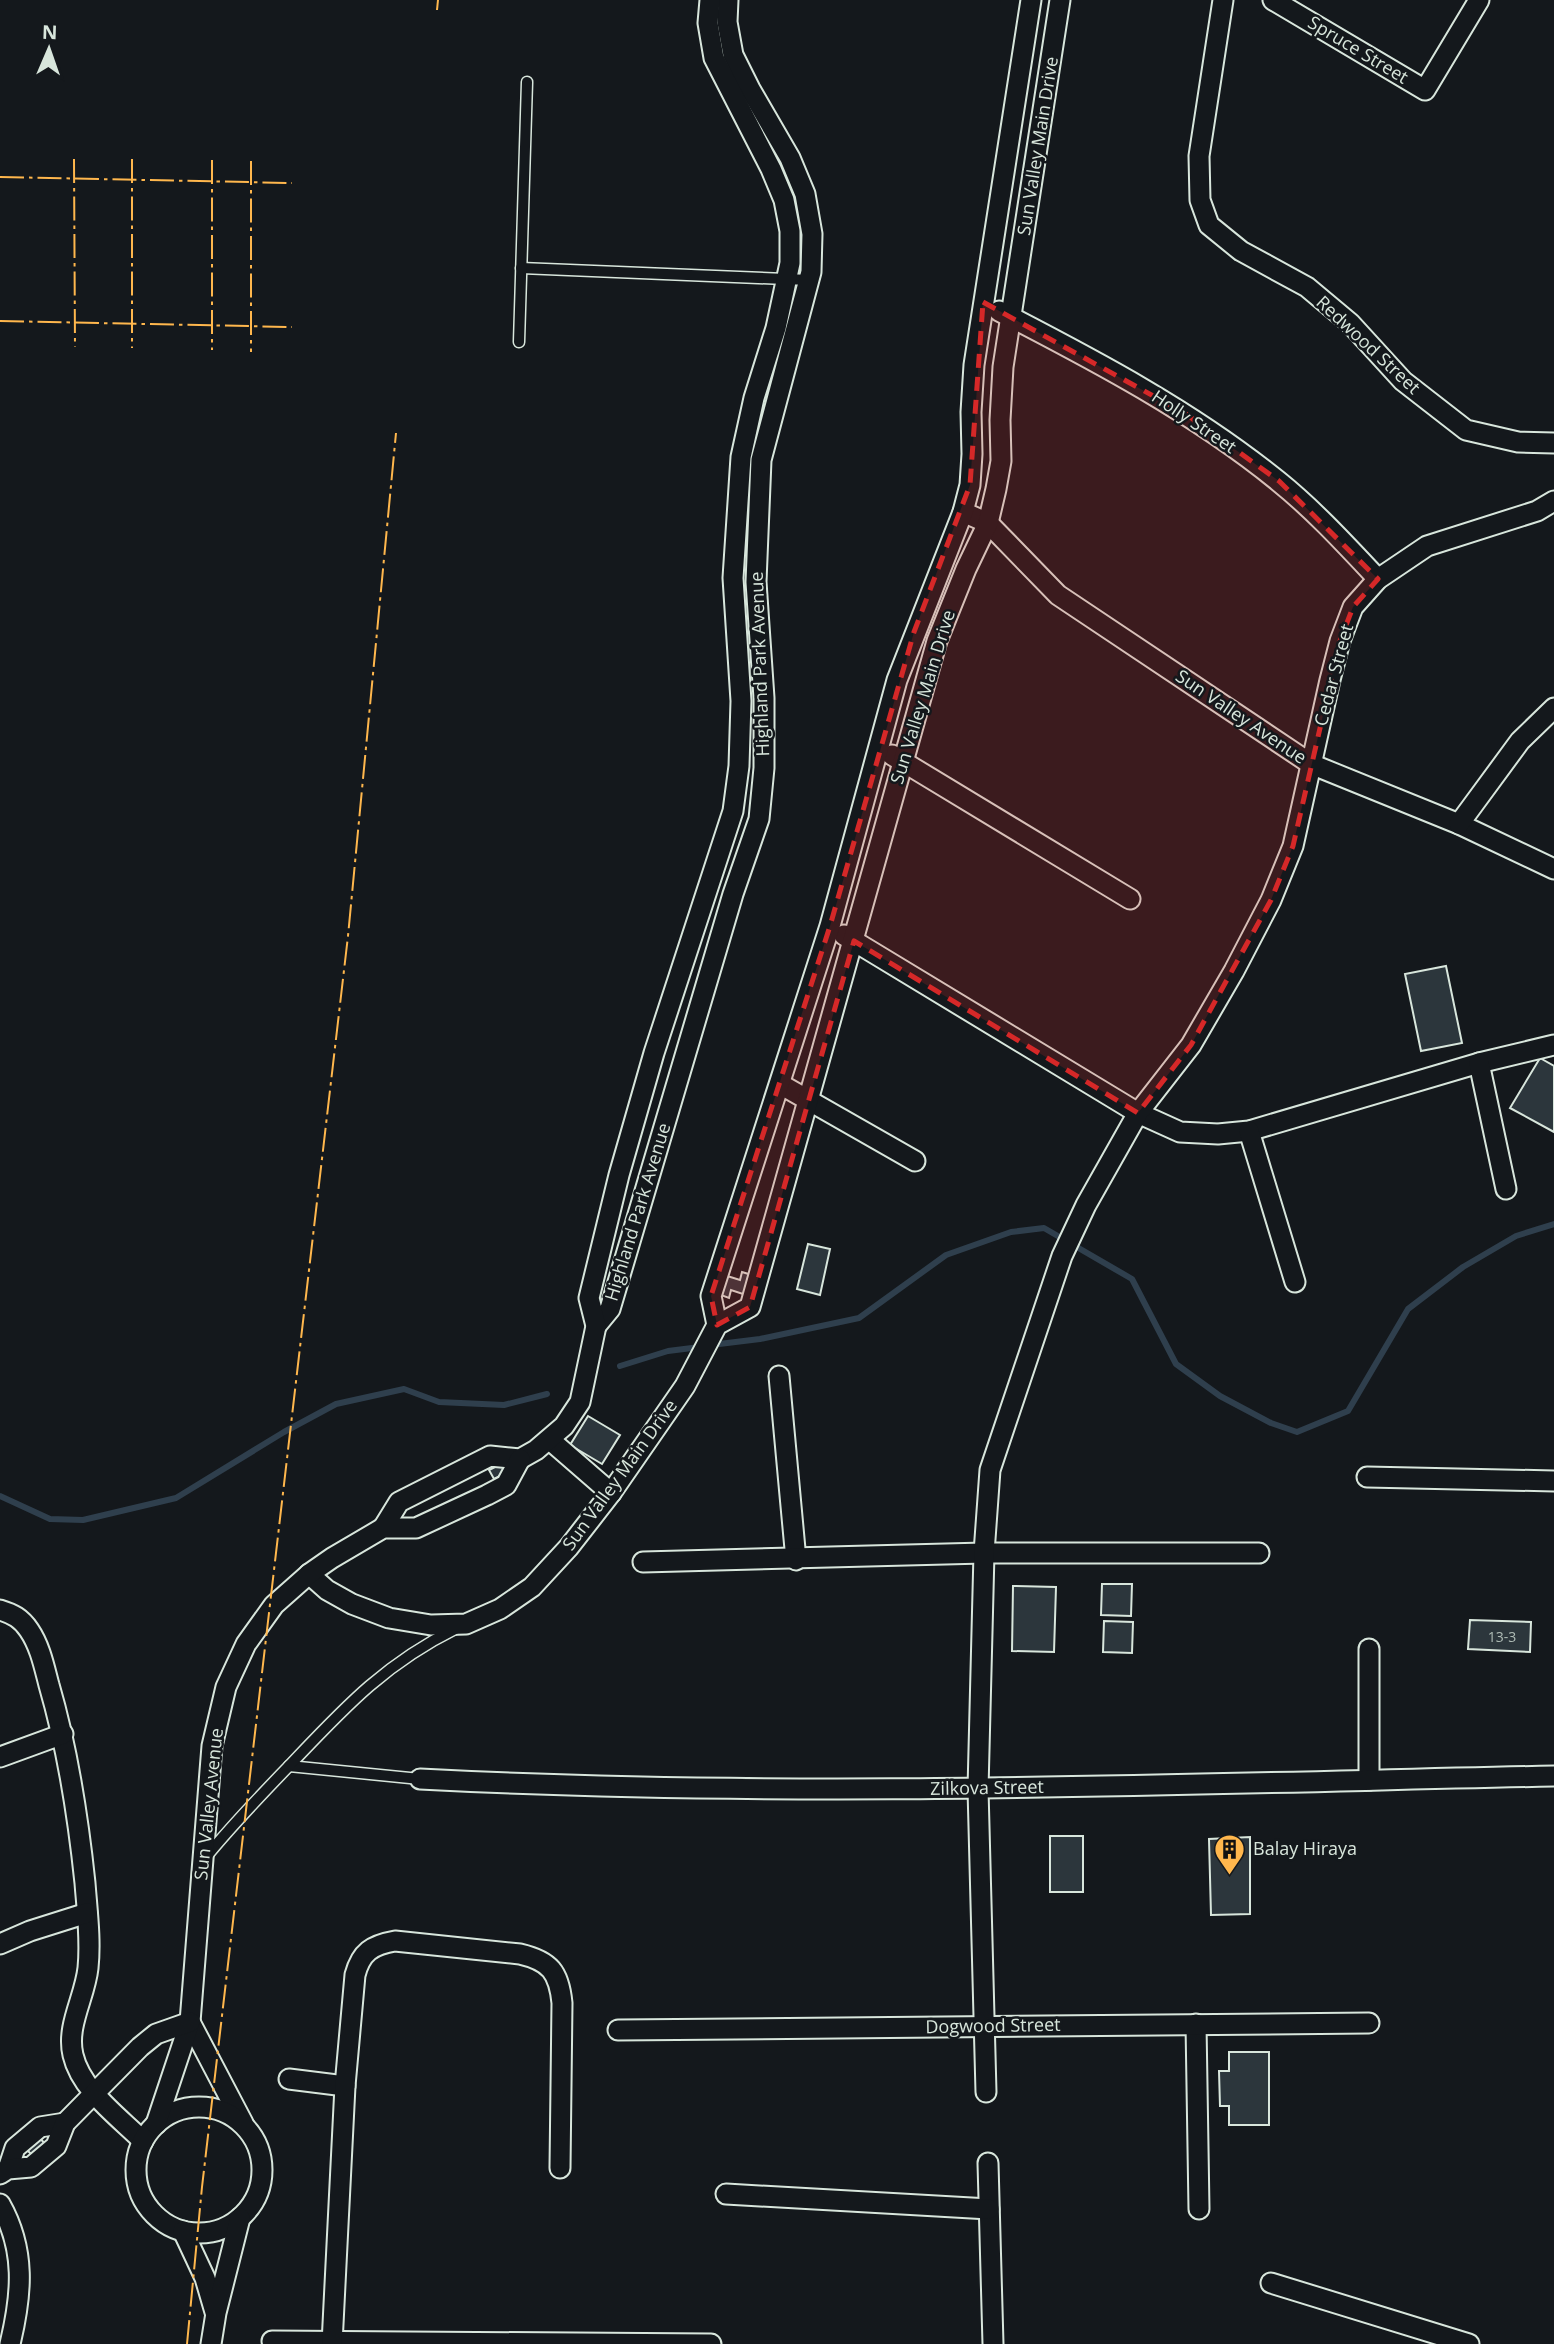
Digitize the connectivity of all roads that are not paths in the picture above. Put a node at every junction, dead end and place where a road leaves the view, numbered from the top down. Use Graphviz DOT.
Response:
graph roads {
  1 [pos="709,0"];
  2 [pos="727,0"];
  3 [pos="1031,0"];
  4 [pos="1060,0"];
  5 [pos="1223,0"];
  6 [pos="1273,0"];
  7 [pos="1479,0"];
  8 [pos="527,82"];
  9 [pos="521,268"];
  10 [pos="787,278"];
  11 [pos="809,280"];
  12 [pos="983,302"];
  13 [pos="1011,317"];
  14 [pos="519,342"];
  15 [pos="1554,443"];
  16 [pos="1554,501"];
  17 [pos="963,512"];
  18 [pos="988,523"];
  19 [pos="1378,579"];
  20 [pos="1554,708"];
  21 [pos="879,749"];
  22 [pos="902,760"];
  23 [pos="1311,764"];
  24 [pos="1459,824"];
  25 [pos="1554,869"];
  26 [pos="1130,899"];
  27 [pos="830,926"];
  28 [pos="854,941"];
  29 [pos="1554,1045"];
  30 [pos="1479,1063"];
  31 [pos="780,1084"];
  32 [pos="808,1100"];
  33 [pos="1138,1113"];
  34 [pos="1249,1130"];
  35 [pos="915,1161"];
  36 [pos="1506,1189"];
  37 [pos="1295,1282"];
  38 [pos="596,1326"];
  39 [pos="714,1331"];
  40 [pos="779,1376"];
  41 [pos="550,1440"];
  42 [pos="520,1459"];
  43 [pos="1367,1477"];
  44 [pos="1554,1481"];
  45 [pos="437,1483"];
  46 [pos="611,1493"];
  47 [pos="450,1512"];
  48 [pos="383,1528"];
  49 [pos="984,1553"];
  50 [pos="1259,1553"];
  51 [pos="796,1560"];
  52 [pos="643,1562"];
  53 [pos="309,1574"];
  54 [pos="0,1610"];
  55 [pos="466,1624"];
  56 [pos="1369,1649"];
  57 [pos="63,1734"];
  58 [pos="0,1757"];
  59 [pos="289,1766"];
  60 [pos="1554,1776"];
  61 [pos="420,1779"];
  62 [pos="1369,1780"];
  63 [pos="978,1789"];
  64 [pos="201,1863"];
  65 [pos="87,1913"];
  66 [pos="0,1944"];
  67 [pos="190,2022"];
  68 [pos="1369,2022"];
  69 [pos="1196,2024"];
  70 [pos="983,2026"];
  71 [pos="618,2030"];
  72 [pos="289,2079"];
  73 [pos="345,2086"];
  74 [pos="94,2092"];
  75 [pos="986,2092"];
  76 [pos="156,2123"];
  77 [pos="243,2124"];
  78 [pos="143,2141"];
  79 [pos="988,2163"];
  80 [pos="560,2168"];
  81 [pos="4,2172"];
  82 [pos="726,2194"];
  83 [pos="0,2204"];
  84 [pos="989,2209"];
  85 [pos="1199,2209"];
  86 [pos="240,2218"];
  87 [pos="183,2231"];
  88 [pos="1271,2283"];
  89 [pos="216,2313"];
  90 [pos="272,2341"];
  91 [pos="332,2342"];
  92 [pos="10,2344"];
  93 [pos="211,2344"];
  94 [pos="711,2344"];
  95 [pos="993,2344"];
  96 [pos="1468,2344"];
  1 -- 10 [label="street, Highland Park Avenue"];
  2 -- 11 [label="street, Highland Park Avenue"];
  3 -- 12 [label="street, Sun Valley Main Drive"];
  4 -- 13 [label="street, Sun Valley Main Drive"];
  5 -- 15 [label="street, Redwood Street"];
  6 -- 7 [label="street, Spruce Street"];
  8 -- 9 [label="lane"];
  9 -- 10 [label="lane"];
  9 -- 14 [label="lane"];
  10 -- 11 [label="lane"];
  10 -- 38 [label="street, Highland Park Avenue"];
  11 -- 38 [label="street, Highland Park Avenue"];
  12 -- 13 [label="street, Holly Street"];
  12 -- 17 [label="street, Sun Valley Main Drive"];
  13 -- 18 [label="street, Sun Valley Main Drive"];
  13 -- 19 [label="street, Holly Street"];
  16 -- 19 [label="street, Cedar Street"];
  17 -- 18 [label="street, Sun Valley Avenue"];
  17 -- 21 [label="street, Sun Valley Main Drive"];
  18 -- 22 [label="street, Sun Valley Main Drive"];
  18 -- 23 [label="street, Sun Valley Avenue"];
  19 -- 23 [label="street, Cedar Street"];
  20 -- 24 [label="street"];
  21 -- 22 [label="street"];
  21 -- 27 [label="street, Sun Valley Main Drive"];
  22 -- 26 [label="street"];
  22 -- 28 [label="street, Sun Valley Main Drive"];
  23 -- 24 [label="street, Sun Valley Avenue"];
  23 -- 33 [label="street, Cedar Street"];
  24 -- 25 [label="street, Sun Valley Avenue"];
  27 -- 28 [label="street"];
  27 -- 31 [label="street, Sun Valley Main Drive"];
  28 -- 32 [label="street, Sun Valley Main Drive"];
  28 -- 33 [label="street"];
  29 -- 30 [label="street"];
  30 -- 34 [label="street"];
  30 -- 36 [label="street"];
  31 -- 32 [label="street"];
  31 -- 39 [label="street, Sun Valley Main Drive"];
  32 -- 35 [label="street"];
  32 -- 39 [label="street, Sun Valley Main Drive"];
  33 -- 34 [label="street"];
  33 -- 49 [label="street, Cedar Street"];
  34 -- 37 [label="street"];
  38 -- 41 [label="street, Highland Park Avenue"];
  39 -- 46 [label="street, Sun Valley Main Drive"];
  40 -- 51 [label="street"];
  41 -- 42 [label="street, Highland Park Avenue"];
  41 -- 46 [label="street"];
  42 -- 45 [label="street, Highland Park Avenue"];
  42 -- 47 [label="street, Highland Park Avenue"];
  43 -- 44 [label="street"];
  45 -- 47 [label="street"];
  45 -- 48 [label="street, Highland Park Avenue"];
  46 -- 55 [label="street, Sun Valley Main Drive"];
  47 -- 48 [label="street, Highland Park Avenue"];
  48 -- 53 [label="street, Highland Park Avenue"];
  49 -- 50 [label="street"];
  49 -- 51 [label="street"];
  49 -- 63 [label="street, Cedar Street"];
  51 -- 52 [label="street"];
  53 -- 55 [label="street, Sun Valley Main Drive"];
  53 -- 64 [label="street, Sun Valley Avenue"];
  54 -- 57 [label="street"];
  55 -- 59 [label="lane"];
  56 -- 62 [label="street"];
  57 -- 58 [label="street"];
  57 -- 65 [label="street"];
  59 -- 61 [label="lane"];
  59 -- 64 [label="lane"];
  60 -- 62 [label="street, Zilkova Street"];
  61 -- 63 [label="street, Zilkova Street"];
  62 -- 63 [label="street, Zilkova Street"];
  63 -- 70 [label="street, Cedar Street"];
  64 -- 67 [label="street, Sun Valley Avenue"];
  65 -- 66 [label="street"];
  65 -- 74 [label="street"];
  67 -- 74 [label="street"];
  67 -- 76 [label="street, Sun Valley Avenue"];
  67 -- 77 [label="street"];
  68 -- 69 [label="street, Dogwood Street"];
  69 -- 70 [label="street, Dogwood Street"];
  69 -- 85 [label="street"];
  70 -- 71 [label="street, Dogwood Street"];
  70 -- 75 [label="street, Cedar Street"];
  72 -- 73 [label="street"];
  73 -- 80 [label="street"];
  73 -- 91 [label="street"];
  74 -- 78 [label="street"];
  74 -- 81 [label="street"];
  76 -- 77 [label="street"];
  76 -- 78 [label="street"];
  77 -- 86 [label="street"];
  78 -- 87 [label="street"];
  79 -- 84 [label="street"];
  82 -- 84 [label="street"];
  83 -- 92 [label="street"];
  84 -- 95 [label="street"];
  86 -- 87 [label="street"];
  86 -- 89 [label="street"];
  87 -- 89 [label="street"];
  88 -- 96 [label="street"];
  89 -- 93 [label="street"];
  90 -- 91 [label="street"];
  91 -- 94 [label="street"];
}
